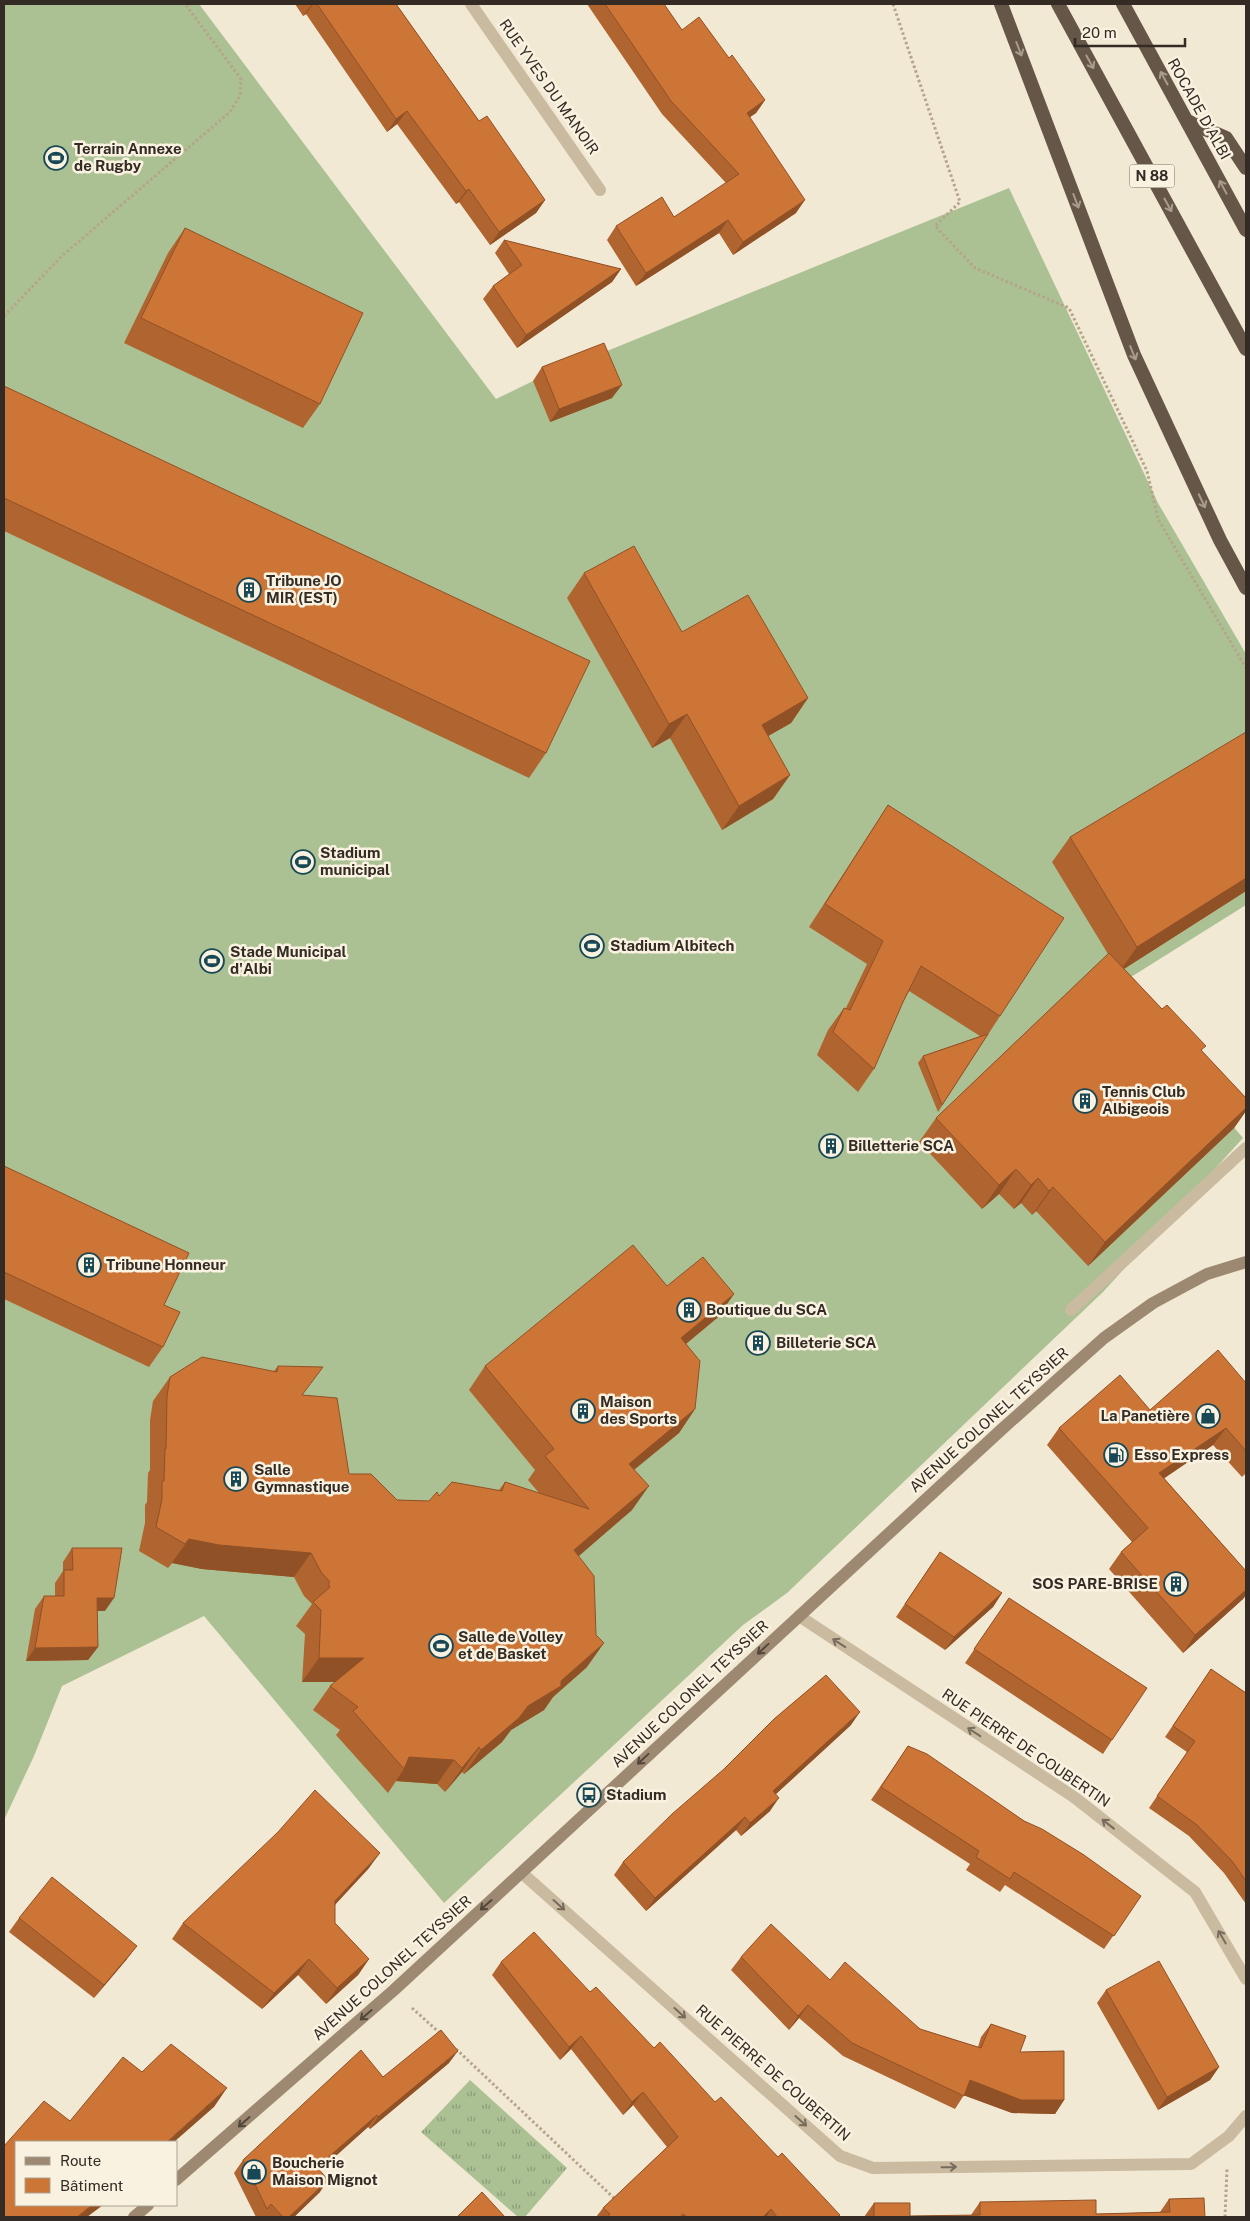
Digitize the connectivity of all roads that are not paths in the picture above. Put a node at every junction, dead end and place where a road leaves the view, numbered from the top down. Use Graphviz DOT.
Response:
graph roads {
  1 [pos="471,4"];
  2 [pos="1001,4"];
  3 [pos="1058,4"];
  4 [pos="1123,4"];
  5 [pos="1187,121"];
  6 [pos="1246,168"];
  7 [pos="600,190"];
  8 [pos="1246,230"];
  9 [pos="1246,349"];
  10 [pos="1246,588"];
  11 [pos="1246,1148"];
  12 [pos="1246,1262"];
  13 [pos="1071,1310"];
  14 [pos="799,1616"];
  15 [pos="522,1873"];
  16 [pos="1246,1979"];
  17 [pos="1246,2116"];
  18 [pos="178,2178"];
  19 [pos="147,2206"];
  20 [pos="134,2217"];
  1 -- 7 [label="street, RUE YVES DU MANOIR"];
  2 -- 10 [label="highway, one-way"];
  3 -- 9 [label="highway, N 88, one-way"];
  5 -- 4 [label="highway, ROCADE D'ALBI, one-way"];
  5 -- 6 [label="highway"];
  8 -- 5 [label="highway, ROCADE D'ALBI, one-way"];
  11 -- 13 [label="street"];
  12 -- 14 [label="main road, AVENUE COLONEL TEYSSIER"];
  14 -- 15 [label="main road, AVENUE COLONEL TEYSSIER, one-way"];
  16 -- 14 [label="street, RUE PIERRE DE COUBERTIN, one-way"];
  15 -- 17 [label="street, RUE PIERRE DE COUBERTIN, one-way"];
  15 -- 18 [label="main road, AVENUE COLONEL TEYSSIER, one-way"];
  19 -- 20 [label="main road"];
}
